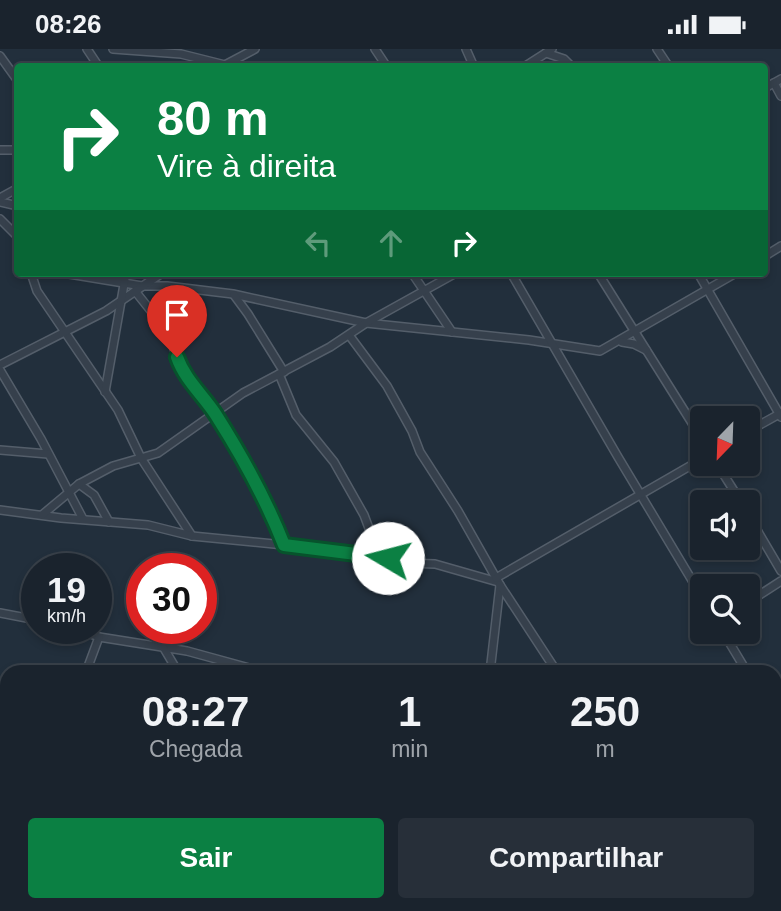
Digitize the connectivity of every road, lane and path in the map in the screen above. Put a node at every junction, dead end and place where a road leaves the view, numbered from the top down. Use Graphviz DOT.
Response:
graph roads {
  1 [pos="113,49"];
  2 [pos="255,49"];
  3 [pos="549,51"];
  4 [pos="0,56"];
  5 [pos="213,63"];
  6 [pos="229,63"];
  7 [pos="530,63"];
  8 [pos="568,63"];
  9 [pos="14,75"];
  10 [pos="778,81"];
  11 [pos="781,96"];
  12 [pos="0,219"];
  13 [pos="14,233"];
  14 [pos="32,277"];
  15 [pos="87,277"];
  16 [pos="126,277"];
  17 [pos="156,277"];
  18 [pos="415,277"];
  19 [pos="448,277"];
  20 [pos="513,277"];
  21 [pos="601,277"];
  22 [pos="700,277"];
  23 [pos="729,277"];
  24 [pos="125,283"];
  25 [pos="138,288"];
  26 [pos="423,290"];
  27 [pos="707,290"];
  28 [pos="233,294"];
  29 [pos="120,302"];
  30 [pos="366,324"];
  31 [pos="452,332"];
  32 [pos="64,333"];
  33 [pos="636,333"];
  34 [pos="349,335"];
  35 [pos="620,341"];
  36 [pos="553,345"];
  37 [pos="647,351"];
  38 [pos="0,367"];
  39 [pos="281,373"];
  40 [pos="105,392"];
  41 [pos="215,413"];
  42 [pos="780,415"];
  43 [pos="690,420"];
  44 [pos="760,425"];
  45 [pos="0,450"];
  46 [pos="48,454"];
  47 [pos="141,458"];
  48 [pos="690,466"];
  49 [pos="79,484"];
  50 [pos="69,491"];
  51 [pos="640,495"];
  52 [pos="0,510"];
  53 [pos="42,515"];
  54 [pos="83,519"];
  55 [pos="109,522"];
  56 [pos="760,535"];
  57 [pos="192,536"];
  58 [pos="284,545"];
  59 [pos="368,555"];
  60 [pos="781,571"];
  61 [pos="690,577"];
  62 [pos="781,580"];
  63 [pos="498,582"];
  64 [pos="760,594"];
  65 [pos="0,613"];
  66 [pos="21,617"];
  67 [pos="112,639"];
  68 [pos="96,644"];
  69 [pos="730,644"];
  70 [pos="162,645"];
  71 [pos="89,665"];
  72 [pos="174,665"];
  73 [pos="239,665"];
  74 [pos="491,665"];
  75 [pos="552,665"];
  76 [pos="743,665"];
  1 -- 5 [label="street"];
  2 -- 6 [label="street"];
  3 -- 7 [label="street"];
  3 -- 8 [label="street"];
  4 -- 9 [label="street"];
  10 -- 11 [label="street"];
  12 -- 13 [label="street"];
  14 -- 32 [label="street"];
  15 -- 24 [label="street"];
  16 -- 24 [label="street"];
  17 -- 25 [label="street"];
  18 -- 26 [label="street"];
  19 -- 26 [label="street"];
  20 -- 36 [label="street"];
  21 -- 33 [label="street"];
  22 -- 27 [label="street"];
  23 -- 27 [label="street"];
  24 -- 25 [label="street"];
  24 -- 29 [label="street"];
  25 -- 28 [label="street"];
  25 -- 29 [label="street"];
  25 -- 41 [label="street"];
  26 -- 30 [label="street"];
  26 -- 31 [label="street"];
  27 -- 33 [label="street"];
  27 -- 42 [label="street"];
  28 -- 30 [label="street"];
  28 -- 39 [label="street"];
  29 -- 32 [label="street"];
  29 -- 40 [label="street"];
  30 -- 31 [label="street"];
  30 -- 34 [label="street"];
  31 -- 36 [label="street"];
  32 -- 38 [label="street"];
  32 -- 40 [label="street"];
  33 -- 35 [label="street"];
  33 -- 37 [label="street"];
  34 -- 39 [label="street"];
  34 -- 63 [label="street"];
  35 -- 36 [label="street"];
  35 -- 37 [label="street"];
  36 -- 51 [label="street"];
  37 -- 43 [label="street"];
  38 -- 46 [label="street"];
  39 -- 41 [label="street"];
  39 -- 59 [label="street"];
  40 -- 47 [label="street"];
  41 -- 47 [label="street"];
  41 -- 58 [label="street"];
  42 -- 44 [label="street"];
  45 -- 46 [label="street"];
  46 -- 50 [label="street"];
  47 -- 49 [label="street"];
  47 -- 57 [label="street"];
  48 -- 51 [label="street"];
  49 -- 50 [label="street"];
  49 -- 55 [label="street"];
  50 -- 53 [label="street"];
  50 -- 54 [label="street"];
  51 -- 61 [label="street"];
  51 -- 63 [label="street"];
  52 -- 53 [label="street"];
  53 -- 54 [label="street"];
  54 -- 55 [label="street"];
  55 -- 57 [label="street"];
  56 -- 60 [label="street"];
  57 -- 58 [label="street"];
  58 -- 59 [label="street"];
  59 -- 63 [label="street"];
  62 -- 64 [label="street"];
  63 -- 74 [label="street"];
  63 -- 75 [label="street"];
  65 -- 66 [label="street"];
  67 -- 70 [label="street"];
  68 -- 71 [label="street"];
  69 -- 76 [label="street"];
  70 -- 72 [label="street"];
  70 -- 73 [label="street"];
}
